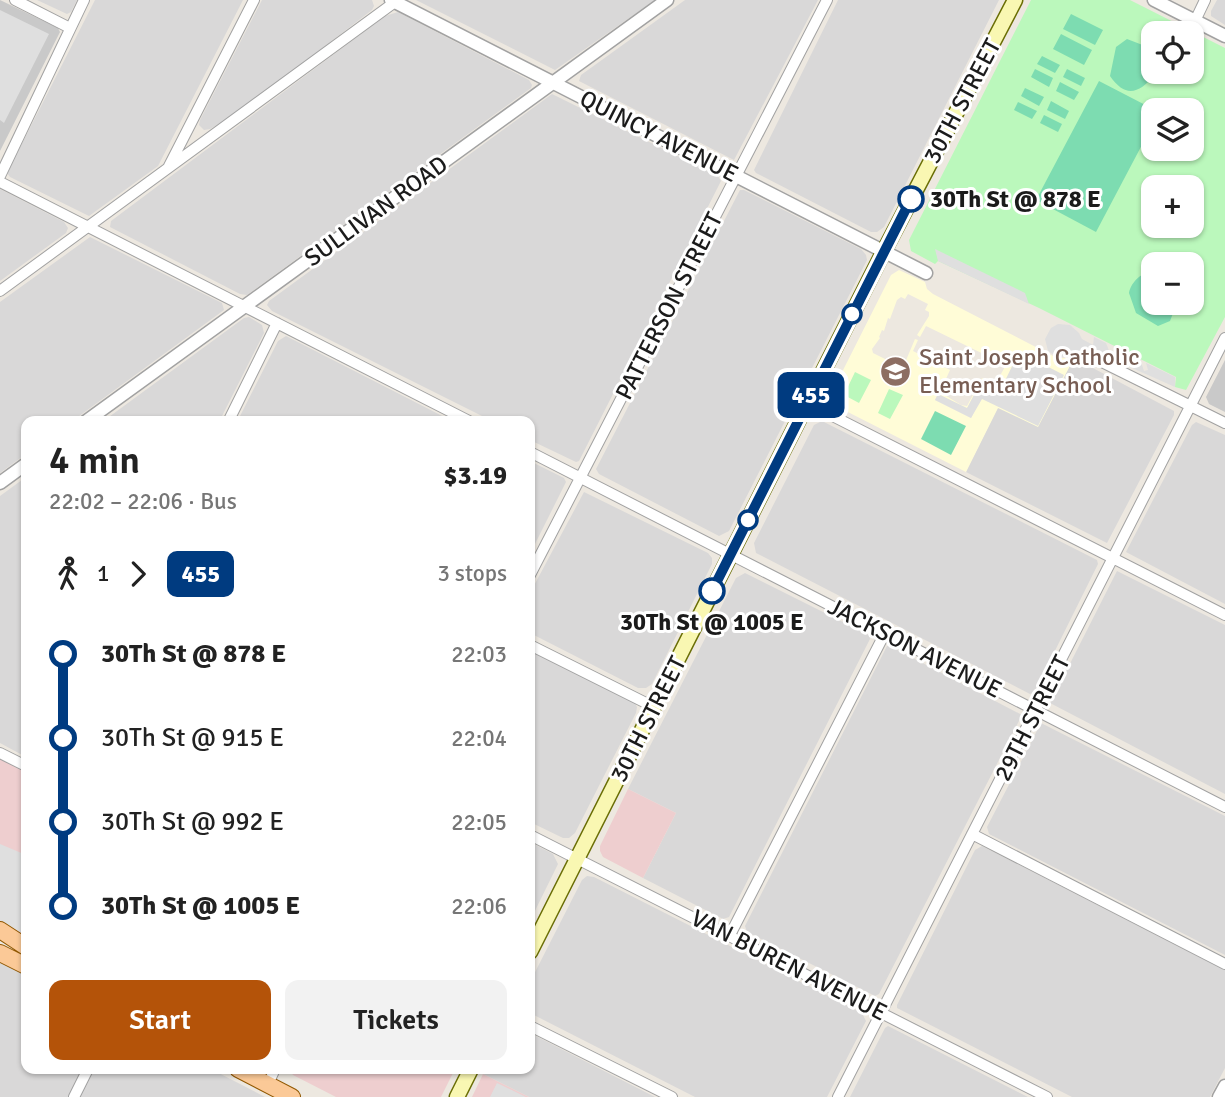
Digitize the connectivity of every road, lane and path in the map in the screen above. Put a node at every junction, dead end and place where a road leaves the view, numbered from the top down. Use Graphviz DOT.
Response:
graph roads {
  1 [pos="15,0"];
  2 [pos="84,0"];
  3 [pos="254,0"];
  4 [pos="667,0"];
  5 [pos="827,0"];
  6 [pos="1015,0"];
  7 [pos="1154,0"];
  8 [pos="1206,0"];
  9 [pos="393,1"];
  10 [pos="1195,21"];
  11 [pos="1204,26"];
  12 [pos="70,28"];
  13 [pos="1225,36"];
  14 [pos="554,82"];
  15 [pos="167,171"];
  16 [pos="736,175"];
  17 [pos="0,176"];
  18 [pos="0,182"];
  19 [pos="88,226"];
  20 [pos="883,253"];
  21 [pos="926,273"];
  22 [pos="0,291"];
  23 [pos="245,306"];
  24 [pos="277,323"];
  25 [pos="1225,338"];
  26 [pos="1102,362"];
  27 [pos="807,403"];
  28 [pos="1191,406"];
  29 [pos="93,416"];
  30 [pos="231,416"];
  31 [pos="459,416"];
  32 [pos="1225,423"];
  33 [pos="535,455"];
  34 [pos="21,468"];
  35 [pos="580,478"];
  36 [pos="0,483"];
  37 [pos="731,554"];
  38 [pos="1113,558"];
  39 [pos="535,565"];
  40 [pos="1225,615"];
  41 [pos="885,633"];
  42 [pos="535,648"];
  43 [pos="654,707"];
  44 [pos="1036,710"];
  45 [pos="0,753"];
  46 [pos="21,764"];
  47 [pos="1225,807"];
  48 [pos="972,834"];
  49 [pos="535,837"];
  50 [pos="577,858"];
  51 [pos="0,930"];
  52 [pos="730,936"];
  53 [pos="535,942"];
  54 [pos="21,944"];
  55 [pos="0,953"];
  56 [pos="21,964"];
  57 [pos="1225,964"];
  58 [pos="882,1012"];
  59 [pos="535,1029"];
  60 [pos="86,1074"];
  61 [pos="248,1074"];
  62 [pos="273,1074"];
  63 [pos="468,1074"];
  64 [pos="268,1084"];
  65 [pos="1225,1086"];
  66 [pos="74,1097"];
  67 [pos="292,1097"];
  68 [pos="457,1097"];
  69 [pos="671,1097"];
  70 [pos="838,1097"];
  71 [pos="1047,1097"];
  72 [pos="1219,1097"];
  1 -- 12 [label="street"];
  2 -- 12 [label="street"];
  3 -- 15 [label="street"];
  4 -- 14 [label="street, SULLIVAN ROAD"];
  5 -- 16 [label="street, PATTERSON STREET"];
  6 -- 20 [label="main road, 30TH STREET"];
  7 -- 10 [label="street"];
  8 -- 10 [label="street"];
  9 -- 14 [label="street, QUINCY AVENUE"];
  9 -- 15 [label="street"];
  11 -- 13 [label="street"];
  12 -- 17 [label="street"];
  14 -- 16 [label="street, QUINCY AVENUE"];
  14 -- 23 [label="street, SULLIVAN ROAD"];
  15 -- 19 [label="street"];
  16 -- 20 [label="street, QUINCY AVENUE"];
  16 -- 35 [label="street, PATTERSON STREET"];
  18 -- 19 [label="street"];
  19 -- 22 [label="street"];
  19 -- 23 [label="street"];
  20 -- 21 [label="street, QUINCY AVENUE"];
  20 -- 27 [label="main road, 30TH STREET"];
  23 -- 24 [label="street"];
  23 -- 29 [label="street, SULLIVAN ROAD"];
  24 -- 30 [label="street"];
  24 -- 31 [label="street"];
  25 -- 28 [label="street, 29TH STREET"];
  26 -- 28 [label="street"];
  27 -- 37 [label="main road, 30TH STREET"];
  27 -- 38 [label="street"];
  28 -- 32 [label="street"];
  28 -- 38 [label="street, 29TH STREET"];
  33 -- 35 [label="street, JACKSON AVENUE"];
  34 -- 36 [label="street"];
  35 -- 37 [label="street, JACKSON AVENUE"];
  35 -- 39 [label="street, PATTERSON STREET"];
  37 -- 41 [label="street, JACKSON AVENUE"];
  37 -- 43 [label="main road, 30TH STREET"];
  38 -- 40 [label="street"];
  38 -- 44 [label="street, 29TH STREET"];
  41 -- 44 [label="street, JACKSON AVENUE"];
  41 -- 52 [label="street"];
  42 -- 43 [label="street"];
  43 -- 50 [label="main road, 30TH STREET"];
  44 -- 47 [label="street, JACKSON AVENUE"];
  44 -- 48 [label="street, 29TH STREET"];
  45 -- 46 [label="street"];
  48 -- 57 [label="street"];
  48 -- 58 [label="street, 29TH STREET"];
  49 -- 50 [label="street, VAN BUREN AVENUE"];
  50 -- 52 [label="street, VAN BUREN AVENUE"];
  50 -- 53 [label="main road, 30TH STREET"];
  51 -- 54 [label="main road"];
  52 -- 58 [label="street, VAN BUREN AVENUE"];
  55 -- 56 [label="main road"];
  58 -- 70 [label="street, 29TH STREET"];
  58 -- 71 [label="street, VAN BUREN AVENUE"];
  59 -- 69 [label="street"];
  60 -- 66 [label="street"];
  61 -- 64 [label="main road"];
  62 -- 64 [label="street"];
  63 -- 68 [label="main road"];
  64 -- 67 [label="main road"];
  65 -- 72 [label="street"];
}
